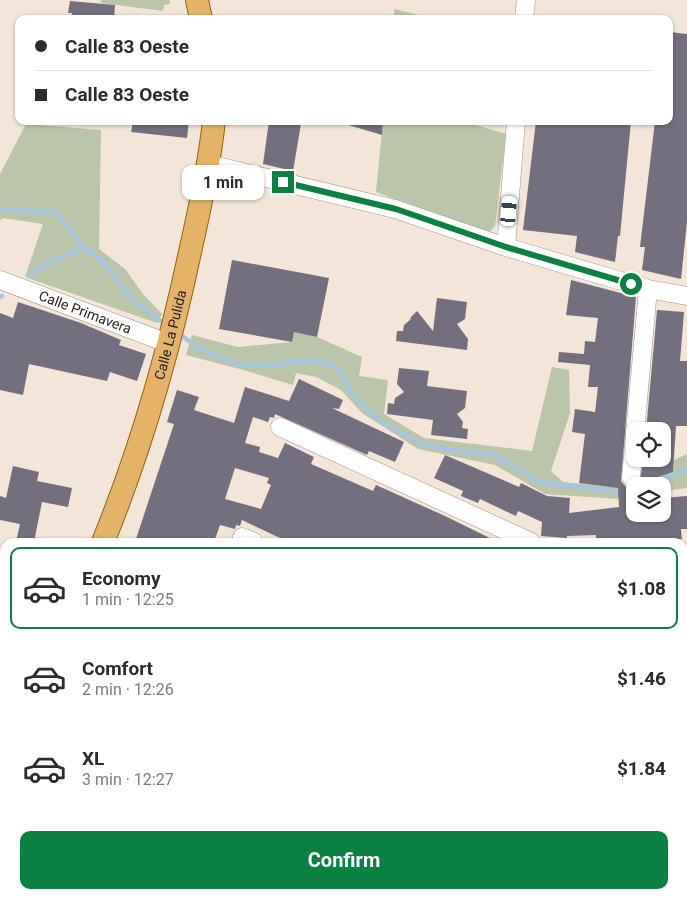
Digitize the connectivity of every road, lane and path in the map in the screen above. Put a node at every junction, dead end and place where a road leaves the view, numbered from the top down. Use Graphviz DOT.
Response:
graph roads {
  1 [pos="197,0"];
  2 [pos="526,0"];
  3 [pos="201,15"];
  4 [pos="524,15"];
  5 [pos="214,125"];
  6 [pos="516,125"];
  7 [pos="209,164"];
  8 [pos="506,247"];
  9 [pos="0,280"];
  10 [pos="648,289"];
  11 [pos="687,296"];
  12 [pos="170,344"];
  13 [pos="280,427"];
  14 [pos="631,477"];
  15 [pos="104,538"];
  16 [pos="521,538"];
  1 -- 3 [label="main road"];
  2 -- 4 [label="street"];
  5 -- 7 [label="main road, Calle La Pulida"];
  6 -- 8 [label="street"];
  7 -- 8 [label="street"];
  7 -- 12 [label="main road, Calle La Pulida"];
  8 -- 10 [label="street"];
  9 -- 12 [label="street, Calle Primavera"];
  10 -- 11 [label="street"];
  10 -- 14 [label="street"];
  12 -- 15 [label="main road, Calle La Pulida"];
  13 -- 16 [label="street"];
}
